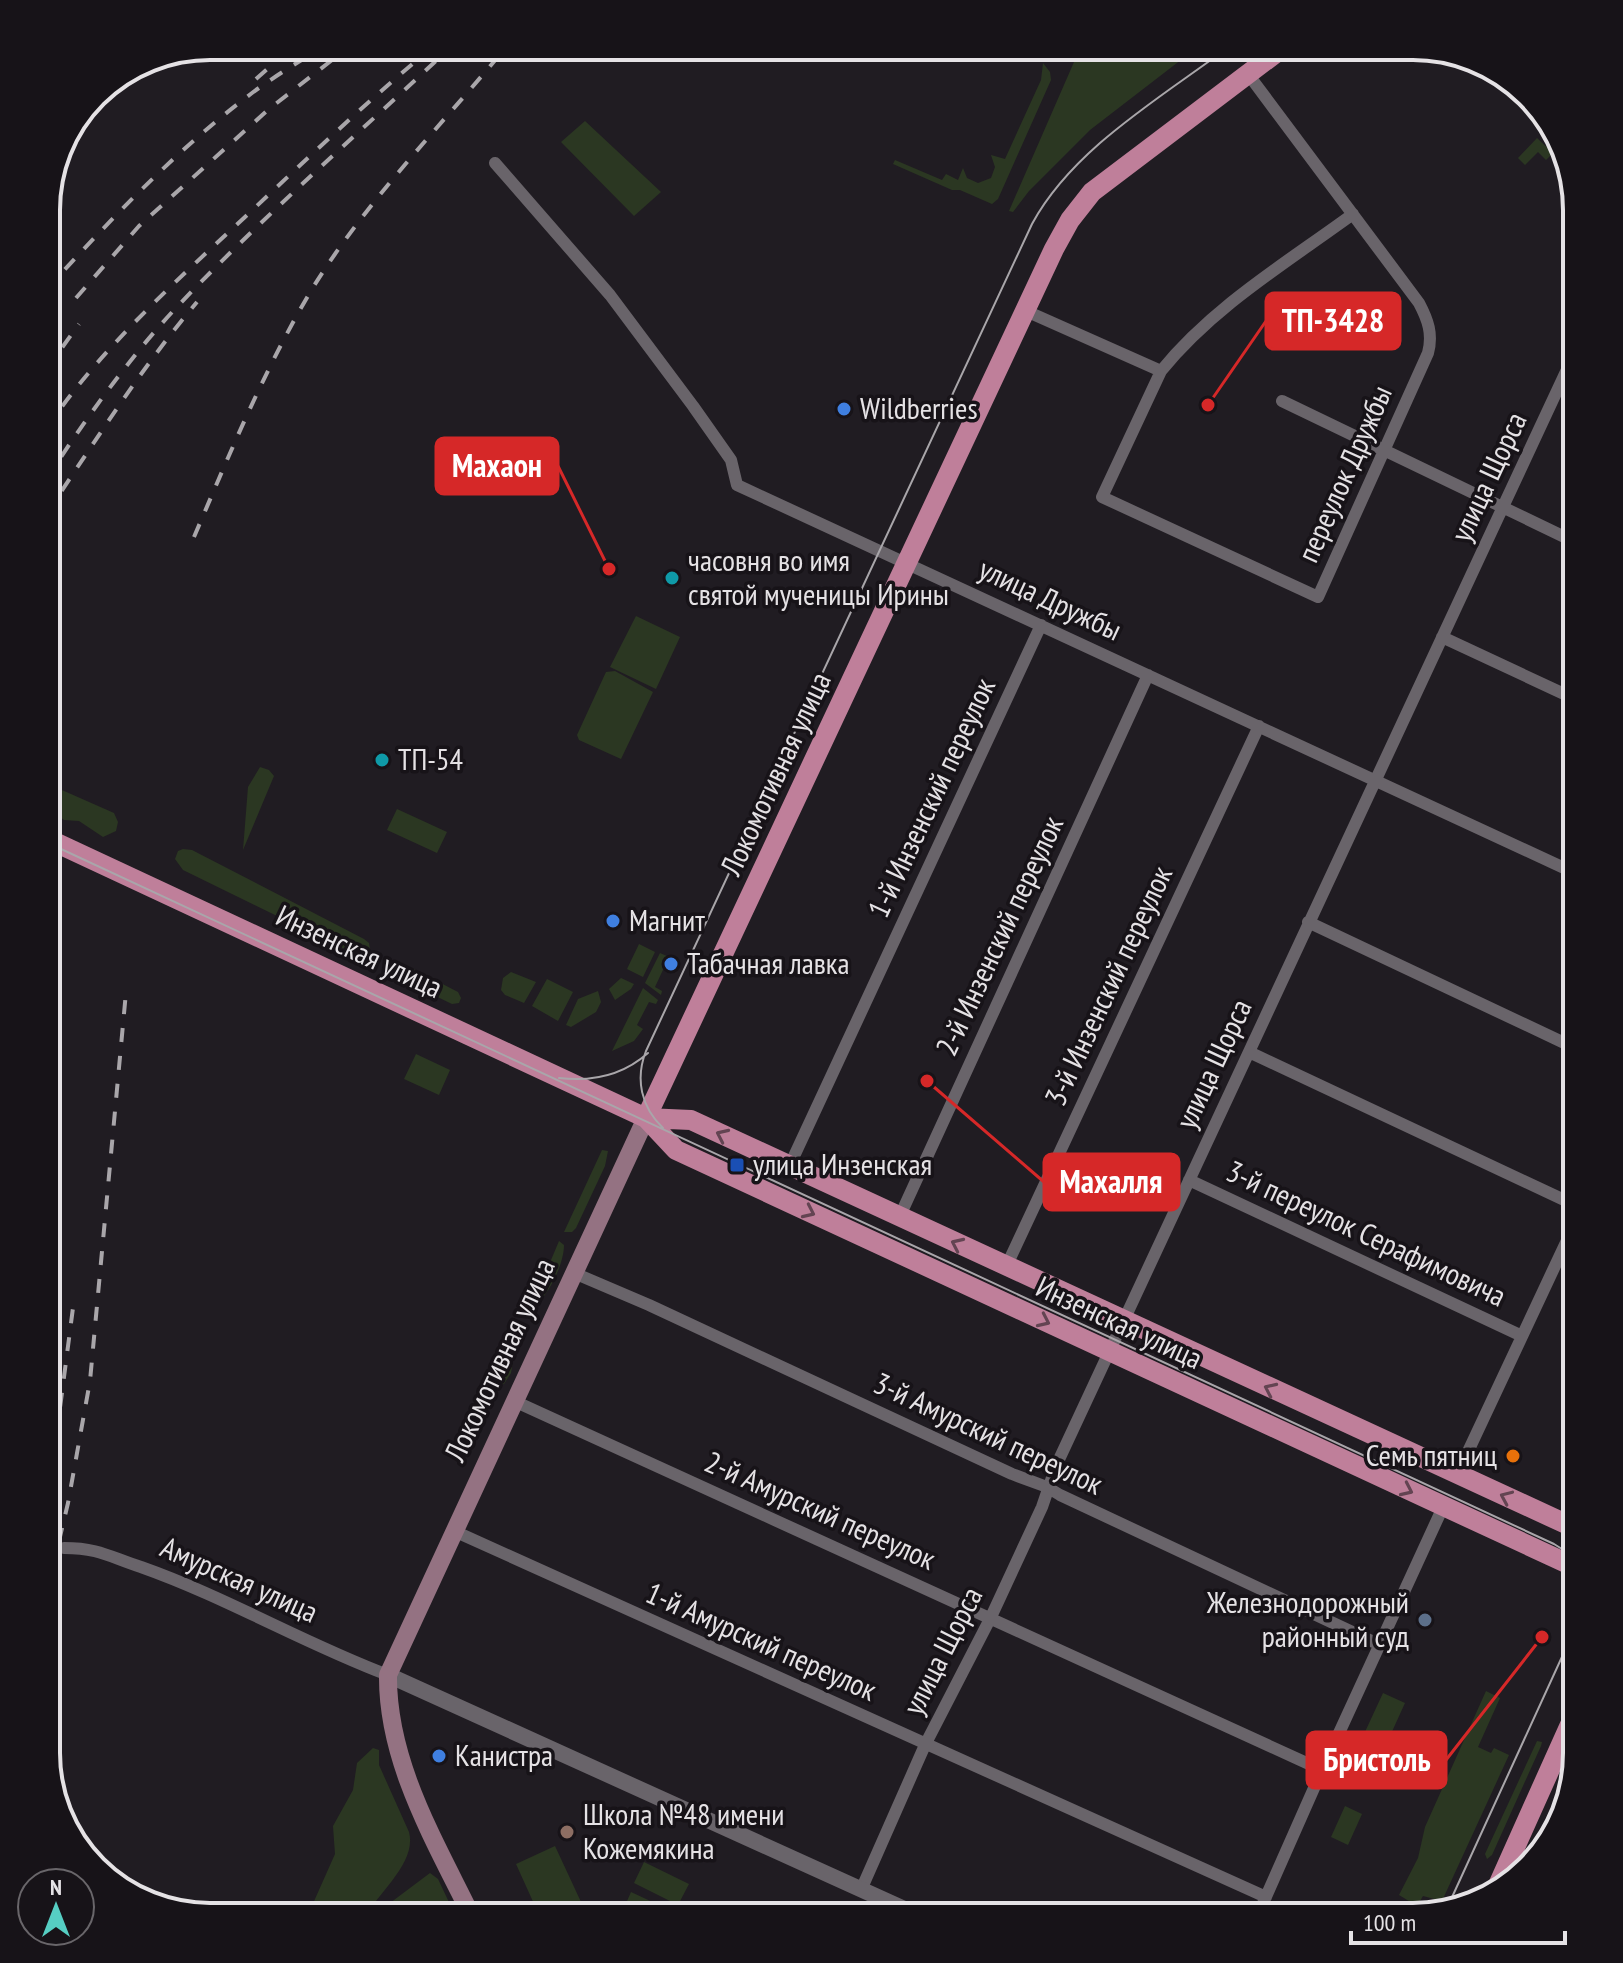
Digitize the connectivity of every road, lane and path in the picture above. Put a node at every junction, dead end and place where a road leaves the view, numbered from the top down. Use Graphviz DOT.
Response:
graph roads {
  1 [pos="1264,60"];
  2 [pos="1248,74"];
  3 [pos="495,163"];
  4 [pos="1353,214"];
  5 [pos="1026,311"];
  6 [pos="1161,371"];
  7 [pos="1562,381"];
  8 [pos="1282,401"];
  9 [pos="1384,451"];
  10 [pos="1504,508"];
  11 [pos="1563,536"];
  12 [pos="907,563"];
  13 [pos="1041,625"];
  14 [pos="1442,637"];
  15 [pos="1148,675"];
  16 [pos="1563,693"];
  17 [pos="1259,726"];
  18 [pos="1375,779"];
  19 [pos="60,845"];
  20 [pos="1563,867"];
  21 [pos="1308,922"];
  22 [pos="1563,1042"];
  23 [pos="1249,1052"];
  24 [pos="646,1118"];
  25 [pos="789,1167"];
  26 [pos="1189,1180"];
  27 [pos="1563,1199"];
  28 [pos="899,1218"];
  29 [pos="1563,1249"];
  30 [pos="1006,1267"];
  31 [pos="574,1273"];
  32 [pos="1123,1321"];
  33 [pos="1522,1336"];
  34 [pos="1109,1352"];
  35 [pos="514,1401"];
  36 [pos="1457,1475"];
  37 [pos="1047,1487"];
  38 [pos="1443,1507"];
  39 [pos="1563,1523"];
  40 [pos="454,1531"];
  41 [pos="64,1548"];
  42 [pos="1563,1562"];
  43 [pos="991,1617"];
  44 [pos="1380,1645"];
  45 [pos="388,1675"];
  46 [pos="1563,1740"];
  47 [pos="925,1745"];
  48 [pos="1322,1770"];
  49 [pos="1504,1872"];
  50 [pos="861,1890"];
  51 [pos="1266,1897"];
  52 [pos="465,1903"];
  53 [pos="890,1903"];
  54 [pos="1263,1903"];
  1 -- 2 [label="main road, Локомотивная улица"];
  2 -- 4 [label="street, переулок Дружбы"];
  2 -- 5 [label="main road, Локомотивная улица"];
  3 -- 12 [label="street, улица Дружбы"];
  4 -- 6 [label="street, переулок Дружбы"];
  4 -- 9 [label="street, переулок Дружбы"];
  5 -- 6 [label="street"];
  5 -- 12 [label="main road, Локомотивная улица"];
  6 -- 9 [label="street, переулок Дружбы"];
  7 -- 10 [label="street, улица Щорса"];
  8 -- 9 [label="street"];
  9 -- 10 [label="street"];
  10 -- 11 [label="street"];
  10 -- 14 [label="street, улица Щорса"];
  12 -- 13 [label="street, улица Дружбы"];
  12 -- 24 [label="main road, Локомотивная улица"];
  13 -- 15 [label="street, улица Дружбы"];
  13 -- 25 [label="street, 1-й Инзенский переулок"];
  14 -- 16 [label="street"];
  14 -- 18 [label="street, улица Щорса"];
  15 -- 17 [label="street, улица Дружбы"];
  15 -- 28 [label="street, 2-й Инзенский переулок"];
  17 -- 18 [label="street, улица Дружбы"];
  17 -- 30 [label="street, 3-й Инзенский переулок"];
  18 -- 20 [label="street, улица Дружбы"];
  18 -- 21 [label="street, улица Щорса"];
  19 -- 24 [label="main road, Инзенская улица"];
  21 -- 22 [label="street"];
  21 -- 23 [label="street, улица Щорса"];
  23 -- 26 [label="street, улица Щорса"];
  23 -- 27 [label="street"];
  25 -- 24 [label="main road, Инзенская улица, one-way"];
  24 -- 31 [label="main road, Локомотивная улица"];
  24 -- 34 [label="main road, Инзенская улица, one-way"];
  25 -- 28 [label="main road, Инзенская улица"];
  26 -- 32 [label="street, улица Щорса"];
  26 -- 33 [label="street, 3-й переулок Серафимовича"];
  30 -- 28 [label="main road, Инзенская улица, one-way"];
  29 -- 33 [label="street"];
  30 -- 32 [label="main road, Инзенская улица"];
  31 -- 35 [label="main road, Локомотивная улица"];
  31 -- 37 [label="street, 3-й Амурский переулок"];
  32 -- 34 [label="street, улица Щорса"];
  36 -- 32 [label="main road, Инзенская улица, one-way"];
  33 -- 36 [label="street"];
  34 -- 37 [label="street, улица Щорса"];
  34 -- 38 [label="main road, Инзенская улица, one-way"];
  35 -- 40 [label="main road, Локомотивная улица"];
  35 -- 43 [label="street, 2-й Амурский переулок"];
  39 -- 36 [label="main road, Инзенская улица, one-way"];
  37 -- 43 [label="street, улица Щорса"];
  37 -- 44 [label="street, 3-й Амурский переулок"];
  38 -- 42 [label="main road, Инзенская улица"];
  38 -- 44 [label="street"];
  40 -- 45 [label="main road, Локомотивная улица"];
  40 -- 47 [label="street, 1-й Амурский переулок"];
  41 -- 45 [label="street, Амурская улица"];
  43 -- 47 [label="street, улица Щорса"];
  43 -- 48 [label="street, 2-й Амурский переулок"];
  44 -- 48 [label="street"];
  45 -- 50 [label="street"];
  45 -- 52 [label="main road, Локомотивная улица"];
  46 -- 49 [label="main road"];
  47 -- 50 [label="street, улица Щорса"];
  47 -- 51 [label="street, 1-й Амурский переулок"];
  48 -- 51 [label="street"];
  50 -- 53 [label="street"];
  51 -- 54 [label="street"];
}
